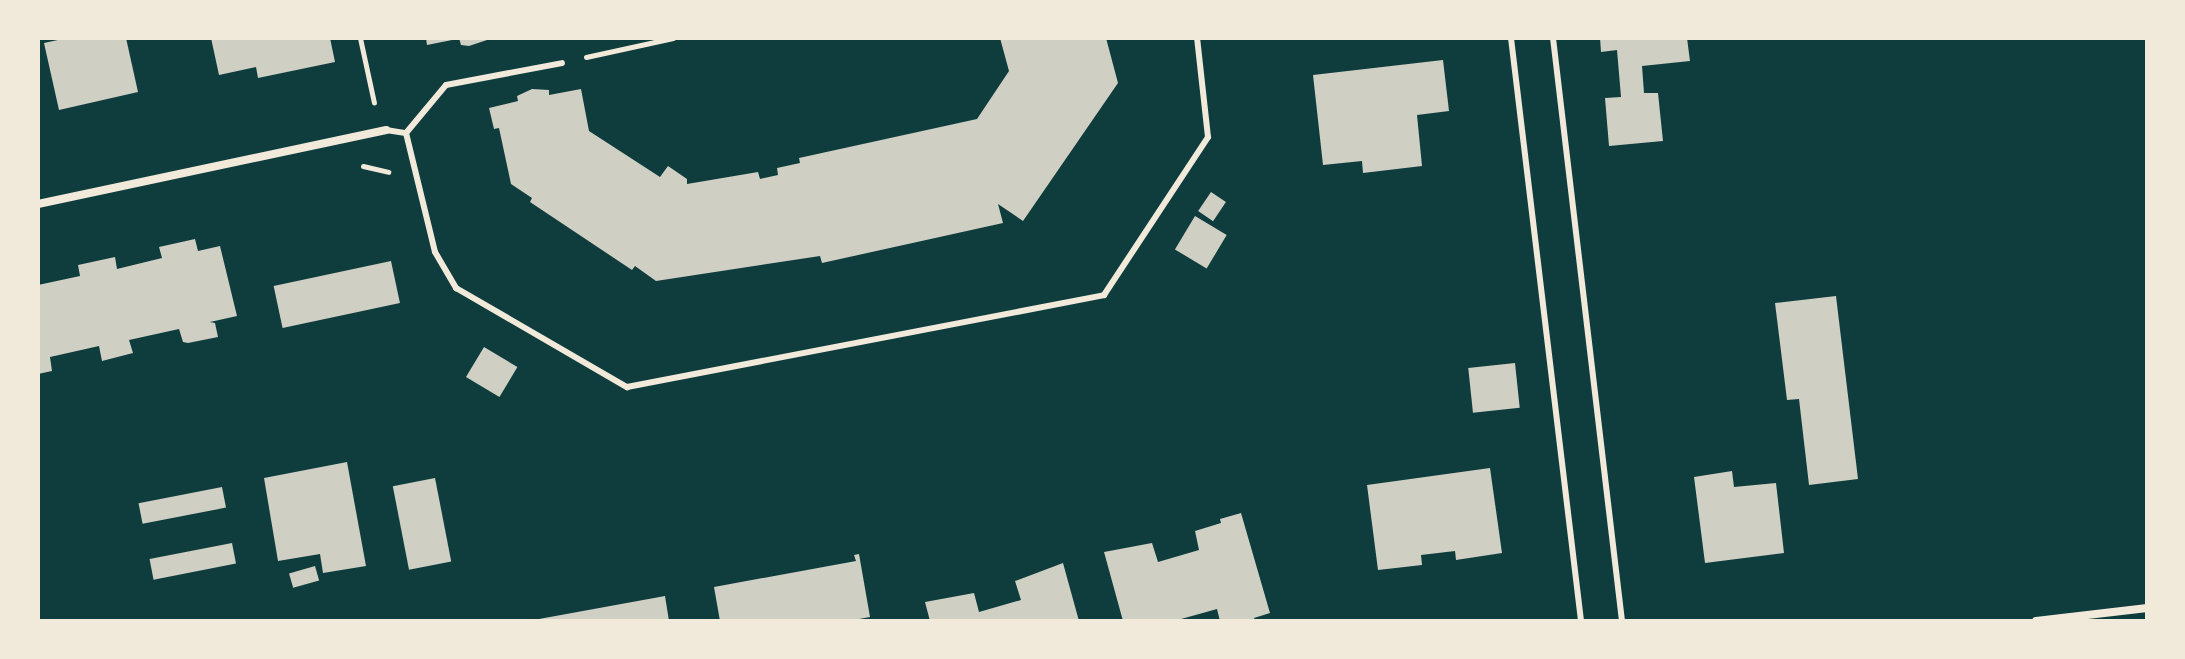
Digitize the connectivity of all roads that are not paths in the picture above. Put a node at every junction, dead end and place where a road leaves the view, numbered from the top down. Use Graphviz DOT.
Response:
graph roads {
  1 [pos="1197,38"];
  2 [pos="1511,38"];
  3 [pos="1553,38"];
  4 [pos="562,63"];
  5 [pos="386,130"];
  6 [pos="406,133"];
  7 [pos="38,204"];
  8 [pos="2147,608"];
  9 [pos="1581,621"];
  10 [pos="1622,621"];
  11 [pos="2036,621"];
  1 -- 6 [label="lane"];
  2 -- 9 [label="lane"];
  3 -- 10 [label="lane"];
  4 -- 6 [label="lane"];
  5 -- 6 [label="lane"];
  5 -- 7 [label="street"];
  8 -- 11 [label="street"];
}
